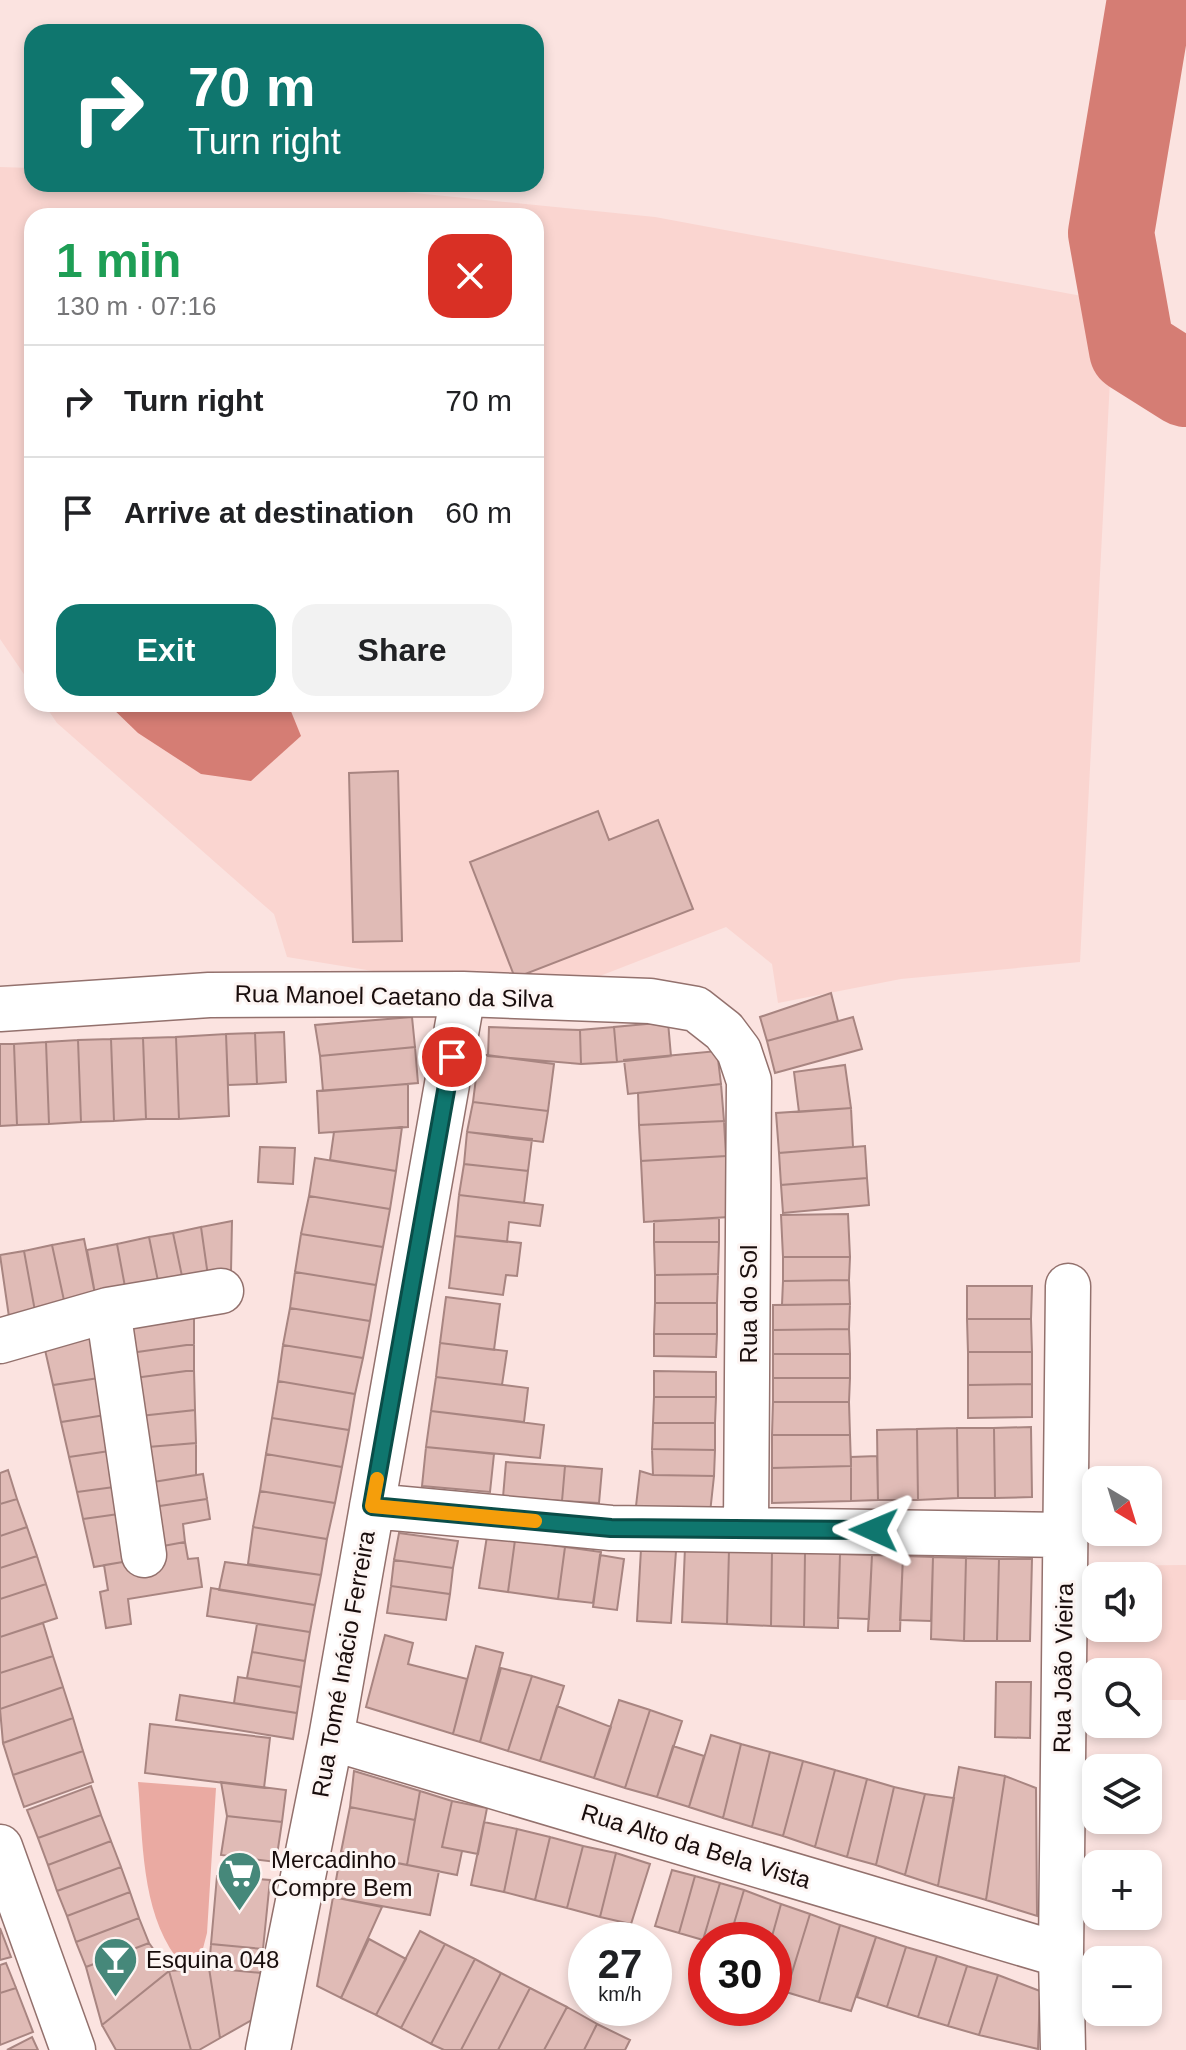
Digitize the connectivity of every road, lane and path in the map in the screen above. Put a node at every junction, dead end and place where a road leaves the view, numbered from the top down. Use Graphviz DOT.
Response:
graph roads {
  1 [pos="463,994"];
  2 [pos="0,1009"];
  3 [pos="749,1081"];
  4 [pos="1068,1286"];
  5 [pos="221,1291"];
  6 [pos="108,1310"];
  7 [pos="0,1341"];
  8 [pos="372,1506"];
  9 [pos="746,1527"];
  10 [pos="1065,1535"];
  11 [pos="144,1555"];
  12 [pos="331,1738"];
  13 [pos="0,1847"];
  14 [pos="1061,1955"];
  15 [pos="73,2050"];
  16 [pos="268,2050"];
  17 [pos="1063,2050"];
  1 -- 2 [label="street, Rua Manoel Caetano da Silva"];
  1 -- 3 [label="street, Rua Manoel Caetano da Silva"];
  1 -- 8 [label="street, Rua Tomé Inácio Ferreira"];
  3 -- 9 [label="street, Rua do Sol"];
  4 -- 10 [label="street, Rua João Vieira"];
  5 -- 6 [label="street"];
  6 -- 7 [label="street"];
  6 -- 11 [label="street"];
  8 -- 9 [label="street"];
  8 -- 12 [label="street, Rua Tomé Inácio Ferreira"];
  9 -- 10 [label="street"];
  10 -- 14 [label="street, Rua João Vieira"];
  12 -- 14 [label="street, Rua Alto da Bela Vista"];
  12 -- 16 [label="street, Rua Tomé Inácio Ferreira"];
  13 -- 15 [label="street"];
  14 -- 17 [label="street, Rua João Vieira"];
}
